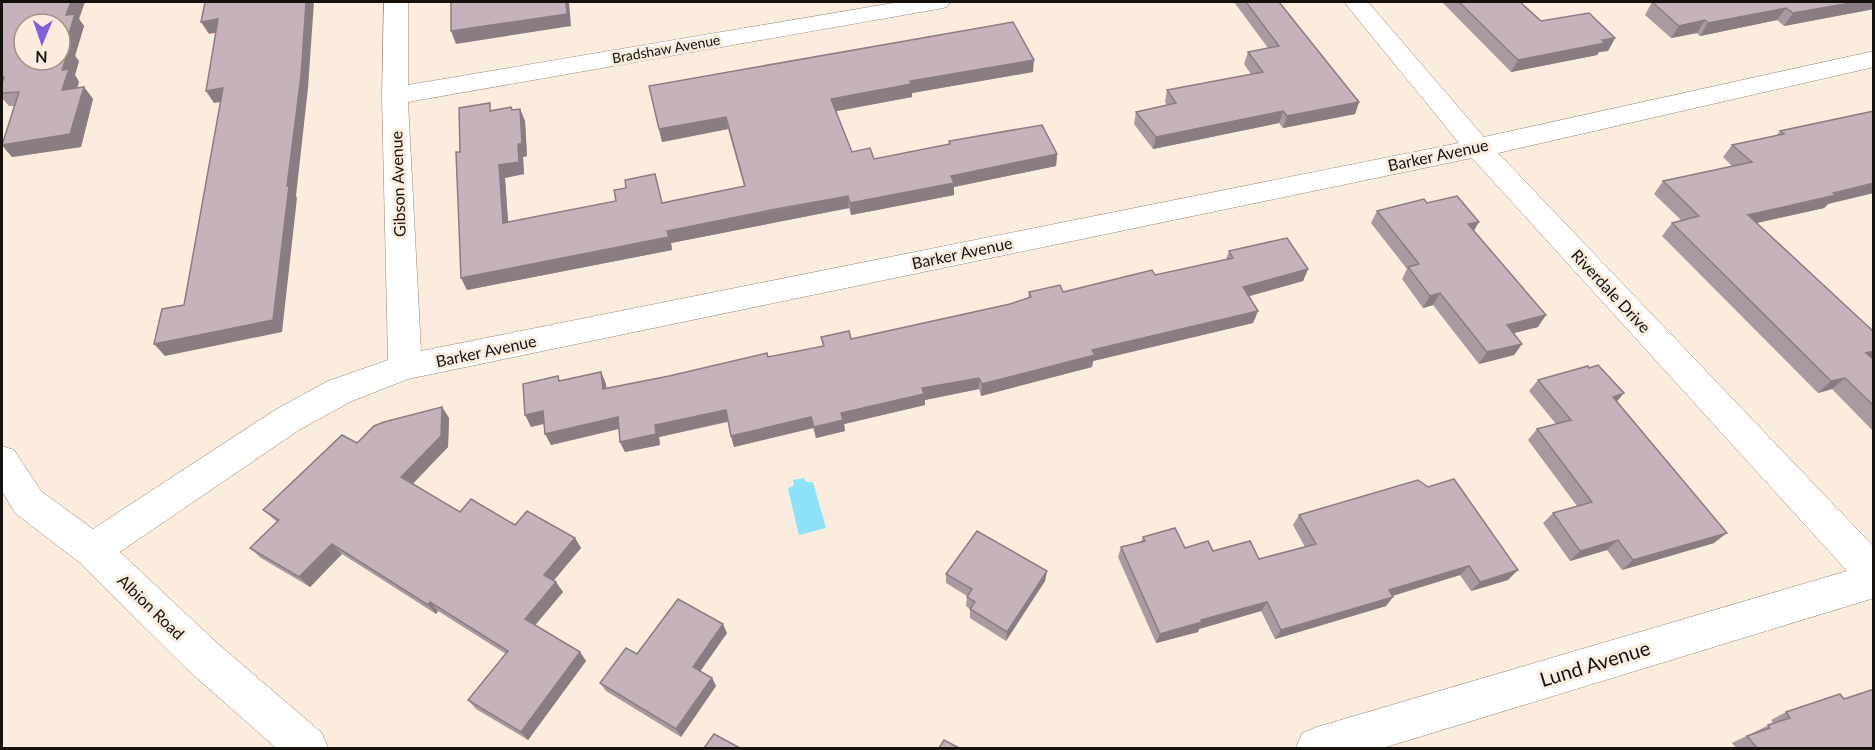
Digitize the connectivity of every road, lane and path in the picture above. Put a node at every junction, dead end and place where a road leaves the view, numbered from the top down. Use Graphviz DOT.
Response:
graph roads {
  1 [pos="396,2"];
  2 [pos="938,2"];
  3 [pos="1356,2"];
  4 [pos="1874,59"];
  5 [pos="395,96"];
  6 [pos="1478,148"];
  7 [pos="405,367"];
  8 [pos="2,461"];
  9 [pos="92,550"];
  10 [pos="1874,574"];
  11 [pos="1874,580"];
  12 [pos="307,748"];
  13 [pos="1317,748"];
  1 -- 5 [label="street, Gibson Avenue"];
  2 -- 5 [label="street, Bradshaw Avenue"];
  3 -- 6 [label="street, Riverdale Drive"];
  4 -- 6 [label="street, Barker Avenue"];
  5 -- 7 [label="street, Gibson Avenue"];
  6 -- 7 [label="street, Barker Avenue"];
  6 -- 10 [label="street, Riverdale Drive"];
  7 -- 9 [label="street, Barker Avenue"];
  8 -- 9 [label="street, Albion Road"];
  9 -- 12 [label="street, Albion Road"];
  11 -- 13 [label="street, Lund Avenue"];
}
